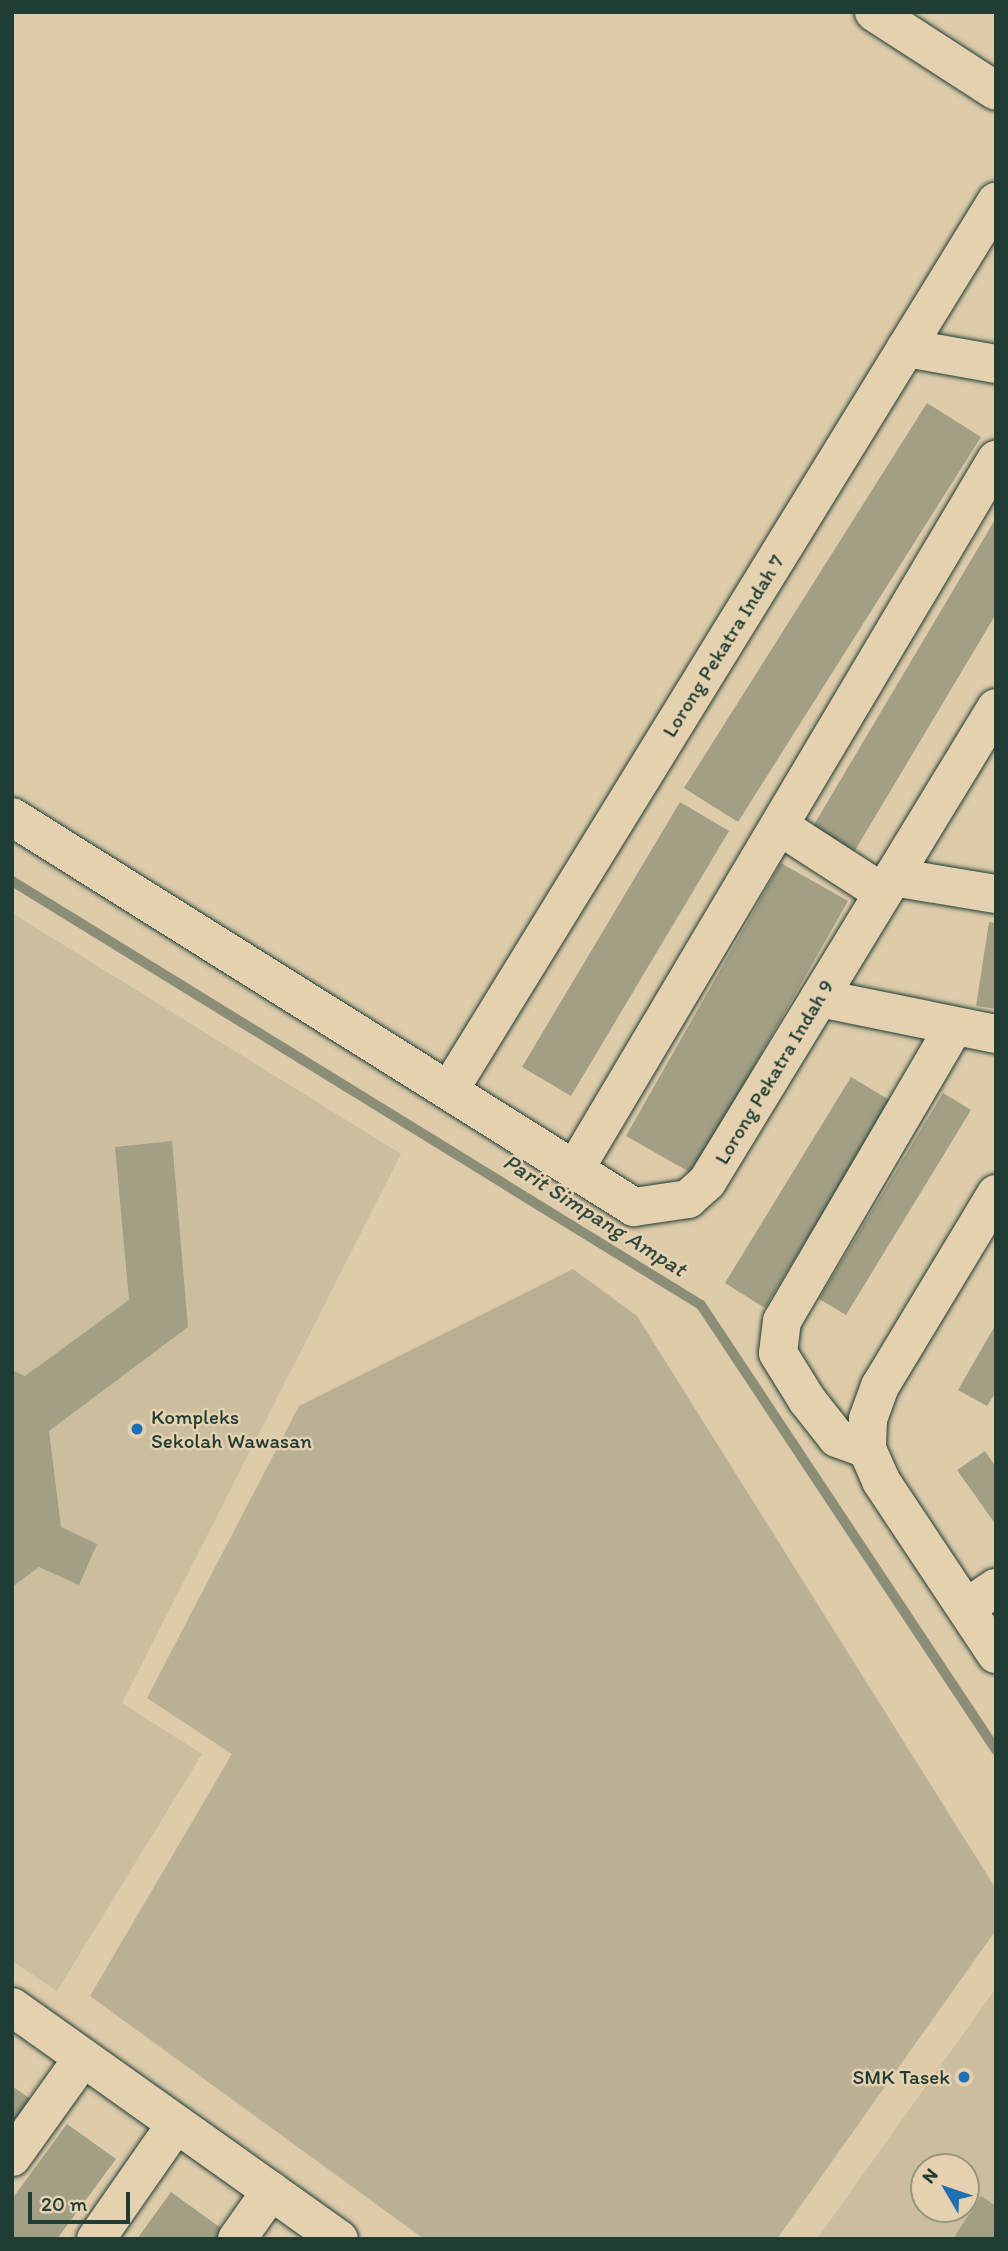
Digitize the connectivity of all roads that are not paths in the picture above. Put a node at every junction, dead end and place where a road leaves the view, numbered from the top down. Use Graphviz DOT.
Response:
graph roads {
  1 [pos="874,12"];
  2 [pos="996,91"];
  3 [pos="996,202"];
  4 [pos="906,348"];
  5 [pos="996,363"];
  6 [pos="996,460"];
  7 [pos="996,708"];
  8 [pos="979,765"];
  9 [pos="12,817"];
  10 [pos="781,827"];
  11 [pos="888,885"];
  12 [pos="996,894"];
  13 [pos="818,998"];
  14 [pos="954,1027"];
  15 [pos="996,1034"];
  16 [pos="450,1089"];
  17 [pos="575,1169"];
  18 [pos="996,1194"];
  19 [pos="867,1450"];
  20 [pos="981,1598"];
  21 [pos="996,1654"];
  22 [pos="12,2007"];
  23 [pos="83,2058"];
  24 [pos="176,2124"];
  25 [pos="12,2157"];
  26 [pos="271,2191"];
  27 [pos="96,2239"];
  28 [pos="237,2239"];
  29 [pos="339,2239"];
  1 -- 2 [label="street"];
  3 -- 4 [label="street, Lorong Pekatra Indah 7"];
  4 -- 5 [label="street"];
  4 -- 16 [label="street, Lorong Pekatra Indah 7"];
  6 -- 10 [label="street"];
  7 -- 8 [label="street, Lorong Pekatra Indah 9"];
  8 -- 11 [label="street, Lorong Pekatra Indah 9"];
  9 -- 16 [label="street, Lorong Pekatra Indah 9"];
  10 -- 11 [label="street"];
  10 -- 17 [label="street"];
  11 -- 12 [label="street"];
  11 -- 13 [label="street, Lorong Pekatra Indah 9"];
  13 -- 14 [label="street"];
  13 -- 17 [label="street, Lorong Pekatra Indah 9"];
  14 -- 15 [label="street"];
  14 -- 19 [label="street"];
  16 -- 17 [label="street, Lorong Pekatra Indah 9"];
  18 -- 19 [label="street"];
  19 -- 20 [label="street"];
  20 -- 21 [label="street"];
  22 -- 23 [label="street"];
  23 -- 24 [label="street"];
  23 -- 25 [label="street"];
  24 -- 26 [label="street"];
  24 -- 27 [label="street"];
  26 -- 28 [label="street"];
  26 -- 29 [label="street"];
}
